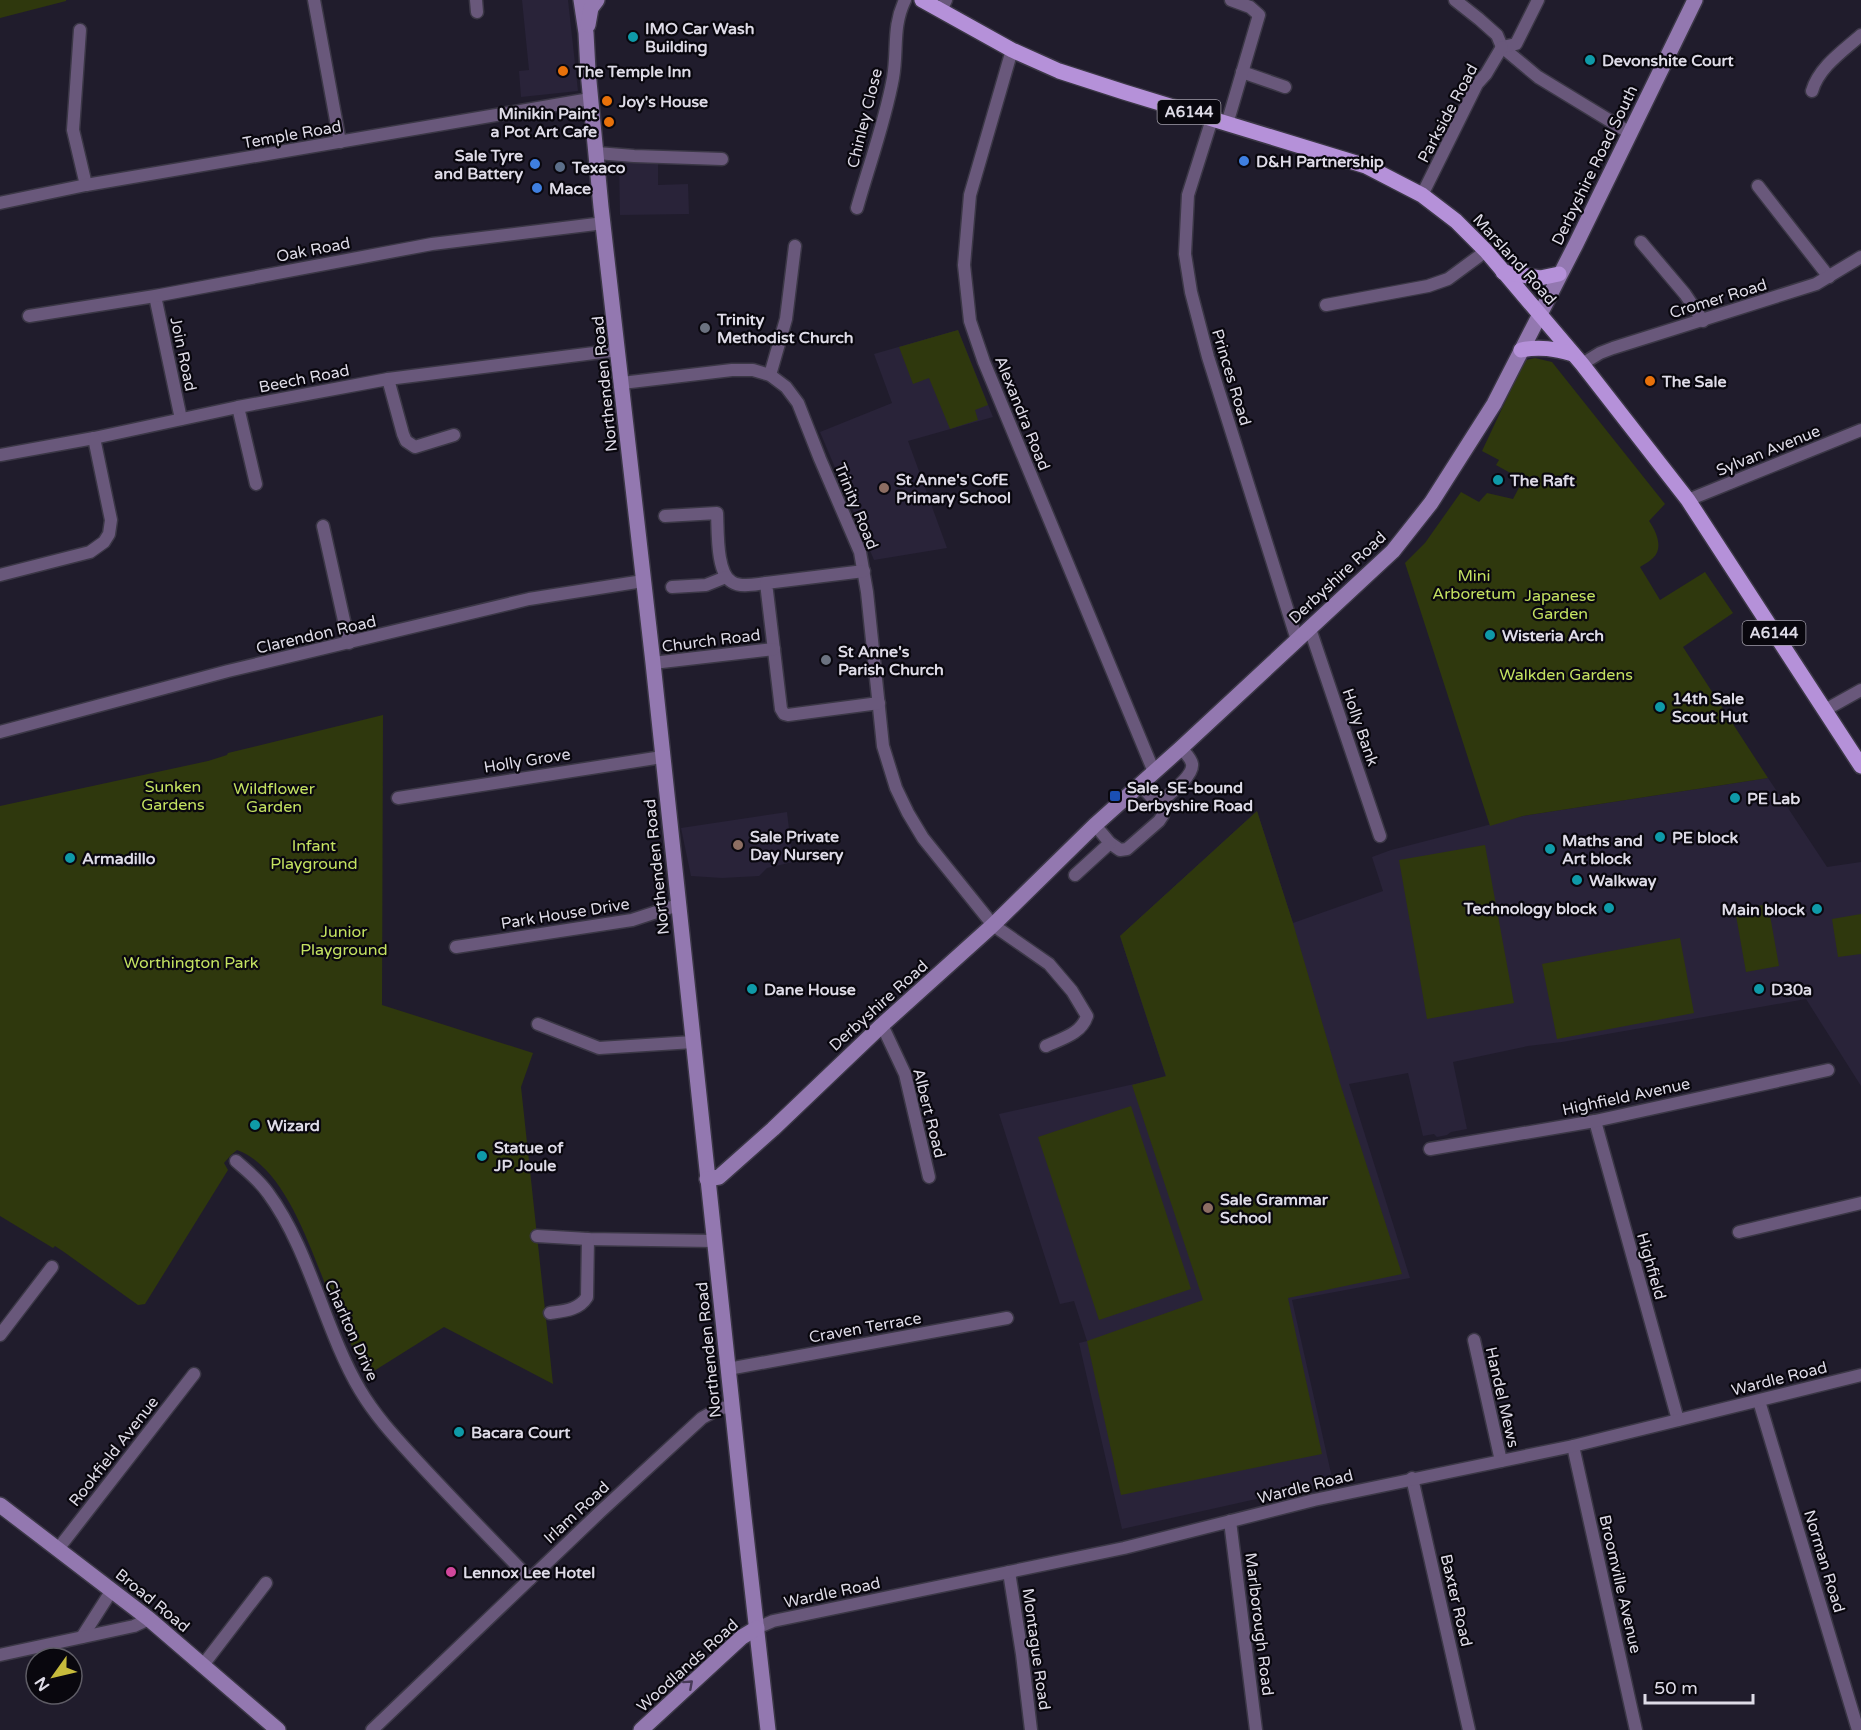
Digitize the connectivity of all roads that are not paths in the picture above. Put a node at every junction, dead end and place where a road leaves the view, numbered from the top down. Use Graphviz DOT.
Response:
graph roads {
  1 [pos="314,0"];
  2 [pos="581,0"];
  3 [pos="597,0"];
  4 [pos="905,0"];
  5 [pos="922,0"];
  6 [pos="1231,0"];
  7 [pos="1455,0"];
  8 [pos="1538,0"];
  9 [pos="1695,0"];
  10 [pos="944,6"];
  11 [pos="80,30"];
  12 [pos="586,33"];
  13 [pos="1861,35"];
  14 [pos="1502,47"];
  15 [pos="1012,50"];
  16 [pos="1242,72"];
  17 [pos="1285,87"];
  18 [pos="1812,91"];
  19 [pos="590,99"];
  20 [pos="1220,121"];
  21 [pos="1630,133"];
  22 [pos="340,142"];
  23 [pos="597,153"];
  24 [pos="722,159"];
  25 [pos="86,185"];
  26 [pos="1758,186"];
  27 [pos="1422,195"];
  28 [pos="0,203"];
  29 [pos="857,208"];
  30 [pos="604,223"];
  31 [pos="1641,242"];
  32 [pos="795,246"];
  33 [pos="1486,251"];
  34 [pos="1861,257"];
  35 [pos="1503,272"];
  36 [pos="1559,274"];
  37 [pos="1829,277"];
  38 [pos="155,296"];
  39 [pos="1326,305"];
  40 [pos="1540,313"];
  41 [pos="29,316"];
  42 [pos="1703,321"];
  43 [pos="618,350"];
  44 [pos="1521,350"];
  45 [pos="1578,359"];
  46 [pos="770,375"];
  47 [pos="388,379"];
  48 [pos="622,383"];
  49 [pos="238,407"];
  50 [pos="181,419"];
  51 [pos="1861,430"];
  52 [pos="454,435"];
  53 [pos="94,438"];
  54 [pos="0,455"];
  55 [pos="256,484"];
  56 [pos="1688,500"];
  57 [pos="664,516"];
  58 [pos="323,526"];
  59 [pos="864,571"];
  60 [pos="0,574"];
  61 [pos="726,577"];
  62 [pos="643,581"];
  63 [pos="766,583"];
  64 [pos="672,587"];
  65 [pos="1310,629"];
  66 [pos="1297,640"];
  67 [pos="349,643"];
  68 [pos="774,649"];
  69 [pos="653,663"];
  70 [pos="1861,690"];
  71 [pos="879,704"];
  72 [pos="1825,710"];
  73 [pos="0,732"];
  74 [pos="1182,748"];
  75 [pos="662,756"];
  76 [pos="1861,766"];
  77 [pos="1154,772"];
  78 [pos="1140,785"];
  79 [pos="398,798"];
  80 [pos="1158,804"];
  81 [pos="1095,825"];
  82 [pos="1380,836"];
  83 [pos="1110,843"];
  84 [pos="1070,851"];
  85 [pos="1085,866"];
  86 [pos="1075,874"];
  87 [pos="678,905"];
  88 [pos="993,925"];
  89 [pos="456,947"];
  90 [pos="538,1024"];
  91 [pos="882,1025"];
  92 [pos="693,1042"];
  93 [pos="1046,1046"];
  94 [pos="1828,1070"];
  95 [pos="1594,1121"];
  96 [pos="1430,1149"];
  97 [pos="236,1161"];
  98 [pos="929,1177"];
  99 [pos="707,1179"];
  100 [pos="1861,1203"];
  101 [pos="1739,1232"];
  102 [pos="537,1236"];
  103 [pos="588,1239"];
  104 [pos="714,1241"];
  105 [pos="52,1267"];
  106 [pos="550,1313"];
  107 [pos="1008,1318"];
  108 [pos="0,1335"];
  109 [pos="1474,1340"];
  110 [pos="728,1369"];
  111 [pos="194,1374"];
  112 [pos="1861,1375"];
  113 [pos="1759,1401"];
  114 [pos="732,1407"];
  115 [pos="1678,1420"];
  116 [pos="1573,1446"];
  117 [pos="1501,1461"];
  118 [pos="1412,1478"];
  119 [pos="0,1505"];
  120 [pos="1230,1521"];
  121 [pos="58,1549"];
  122 [pos="1009,1572"];
  123 [pos="530,1579"];
  124 [pos="266,1583"];
  125 [pos="112,1590"];
  126 [pos="149,1619"];
  127 [pos="757,1628"];
  128 [pos="82,1637"];
  129 [pos="0,1655"];
  130 [pos="203,1665"];
  131 [pos="278,1730"];
  132 [pos="372,1730"];
  133 [pos="641,1730"];
  134 [pos="768,1730"];
  135 [pos="1031,1730"];
  136 [pos="1256,1730"];
  137 [pos="1469,1730"];
  138 [pos="1636,1730"];
  139 [pos="1858,1730"];
  1 -- 22 [label="street"];
  2 -- 12 [label="street, Northenden Road"];
  3 -- 12 [label="street"];
  4 -- 29 [label="street, Chinley Close"];
  5 -- 10 [label="main road, Marsland Road / A6144"];
  6 -- 16 [label="street, Princes Road"];
  7 -- 14 [label="street"];
  8 -- 14 [label="street"];
  9 -- 21 [label="street, Derbyshire Road South"];
  10 -- 15 [label="main road, Marsland Road / A6144"];
  11 -- 25 [label="street"];
  12 -- 19 [label="street, Northenden Road"];
  13 -- 18 [label="street"];
  14 -- 21 [label="street"];
  14 -- 27 [label="street, Parkside Road"];
  15 -- 20 [label="main road, Marsland Road / A6144"];
  15 -- 77 [label="street, Alexandra Road"];
  16 -- 17 [label="street"];
  16 -- 20 [label="street, Princes Road"];
  19 -- 22 [label="street, Temple Road"];
  19 -- 23 [label="street, Northenden Road"];
  20 -- 27 [label="main road, Marsland Road / A6144"];
  20 -- 66 [label="street, Princes Road"];
  21 -- 36 [label="street, Derbyshire Road South"];
  22 -- 25 [label="street, Temple Road"];
  23 -- 24 [label="street"];
  23 -- 30 [label="street, Northenden Road"];
  25 -- 28 [label="street, Temple Road"];
  26 -- 37 [label="street"];
  27 -- 33 [label="main road, Marsland Road / A6144"];
  30 -- 38 [label="street, Oak Road"];
  30 -- 43 [label="street, Northenden Road"];
  31 -- 42 [label="street"];
  32 -- 46 [label="street"];
  33 -- 35 [label="main road, Marsland Road / A6144"];
  33 -- 39 [label="street"];
  34 -- 37 [label="street, Cromer Road"];
  35 -- 36 [label="main road"];
  35 -- 40 [label="main road, Marsland Road / A6144"];
  36 -- 40 [label="street, Derbyshire Road South"];
  37 -- 42 [label="street, Cromer Road"];
  38 -- 41 [label="street, Oak Road"];
  38 -- 50 [label="street, Join Road"];
  40 -- 44 [label="street, Derbyshire Road"];
  40 -- 45 [label="main road, Marsland Road / A6144"];
  42 -- 45 [label="street, Cromer Road"];
  43 -- 47 [label="street, Beech Road"];
  43 -- 48 [label="street, Northenden Road"];
  44 -- 45 [label="main road"];
  44 -- 65 [label="street, Derbyshire Road"];
  45 -- 56 [label="main road, Marsland Road / A6144"];
  46 -- 48 [label="street"];
  46 -- 59 [label="street, Trinity Road"];
  47 -- 49 [label="street, Beech Road"];
  47 -- 52 [label="street"];
  48 -- 62 [label="street, Northenden Road"];
  49 -- 50 [label="street, Beech Road"];
  49 -- 55 [label="street"];
  50 -- 53 [label="street, Beech Road"];
  51 -- 56 [label="street, Sylvan Avenue"];
  53 -- 54 [label="street, Beech Road"];
  53 -- 60 [label="street"];
  56 -- 72 [label="main road, Marsland Road / A6144"];
  57 -- 61 [label="street"];
  58 -- 67 [label="street"];
  59 -- 63 [label="street"];
  59 -- 71 [label="street, Trinity Road"];
  61 -- 63 [label="street"];
  61 -- 64 [label="street"];
  62 -- 67 [label="street, Clarendon Road"];
  62 -- 69 [label="street, Northenden Road"];
  63 -- 68 [label="street"];
  65 -- 66 [label="street, Derbyshire Road"];
  65 -- 82 [label="street, Holly Bank"];
  66 -- 74 [label="street, Derbyshire Road"];
  67 -- 73 [label="street, Clarendon Road"];
  68 -- 69 [label="street, Church Road"];
  68 -- 71 [label="street"];
  69 -- 75 [label="street, Northenden Road"];
  70 -- 72 [label="street"];
  71 -- 88 [label="street, Trinity Road"];
  72 -- 76 [label="main road, Marsland Road / A6144"];
  74 -- 77 [label="street, Derbyshire Road"];
  74 -- 80 [label="street"];
  75 -- 79 [label="street, Holly Grove"];
  75 -- 87 [label="street, Northenden Road"];
  77 -- 78 [label="street, Derbyshire Road"];
  78 -- 80 [label="street"];
  78 -- 81 [label="street, Derbyshire Road"];
  80 -- 83 [label="street"];
  81 -- 83 [label="street"];
  81 -- 84 [label="street, Derbyshire Road"];
  83 -- 85 [label="street"];
  84 -- 85 [label="street"];
  84 -- 88 [label="street, Derbyshire Road"];
  85 -- 86 [label="street"];
  87 -- 89 [label="street, Park House Drive"];
  87 -- 92 [label="street, Northenden Road"];
  88 -- 91 [label="street, Derbyshire Road"];
  88 -- 93 [label="street, Trinity Road"];
  90 -- 92 [label="street"];
  91 -- 98 [label="street, Albert Road"];
  91 -- 99 [label="street, Derbyshire Road"];
  92 -- 99 [label="street, Northenden Road"];
  94 -- 95 [label="street, Highfield Avenue"];
  95 -- 96 [label="street, Highfield Avenue"];
  95 -- 115 [label="street, Highfield"];
  97 -- 123 [label="street, Charlton Drive"];
  99 -- 104 [label="street, Northenden Road"];
  100 -- 101 [label="street"];
  102 -- 103 [label="street"];
  103 -- 104 [label="street"];
  103 -- 106 [label="street"];
  104 -- 110 [label="street, Northenden Road"];
  105 -- 108 [label="street"];
  107 -- 110 [label="street, Craven Terrace"];
  109 -- 117 [label="street, Handel Mews"];
  110 -- 114 [label="street, Northenden Road"];
  111 -- 121 [label="street, Rookfield Avenue"];
  112 -- 113 [label="street, Wardle Road"];
  113 -- 115 [label="street, Wardle Road"];
  113 -- 139 [label="street, Norman Road"];
  114 -- 123 [label="street, Irlam Road"];
  114 -- 127 [label="street, Northenden Road"];
  115 -- 116 [label="street, Wardle Road"];
  116 -- 117 [label="street, Wardle Road"];
  116 -- 138 [label="street, Broomville Avenue"];
  117 -- 118 [label="street, Wardle Road"];
  118 -- 120 [label="street, Wardle Road"];
  118 -- 137 [label="street, Baxter Road"];
  119 -- 121 [label="street, Broad Road"];
  120 -- 122 [label="street, Wardle Road"];
  120 -- 136 [label="street, Marlborough Road"];
  121 -- 125 [label="street, Broad Road"];
  122 -- 127 [label="street, Wardle Road"];
  122 -- 135 [label="street, Montague Road"];
  123 -- 132 [label="street, Irlam Road"];
  124 -- 130 [label="street"];
  125 -- 126 [label="street, Broad Road"];
  125 -- 128 [label="street"];
  126 -- 128 [label="street"];
  126 -- 130 [label="street, Broad Road"];
  133 -- 127 [label="street, Woodlands Road, one-way"];
  127 -- 134 [label="street, Northenden Road"];
  128 -- 129 [label="street"];
  130 -- 131 [label="street, Broad Road"];
}
